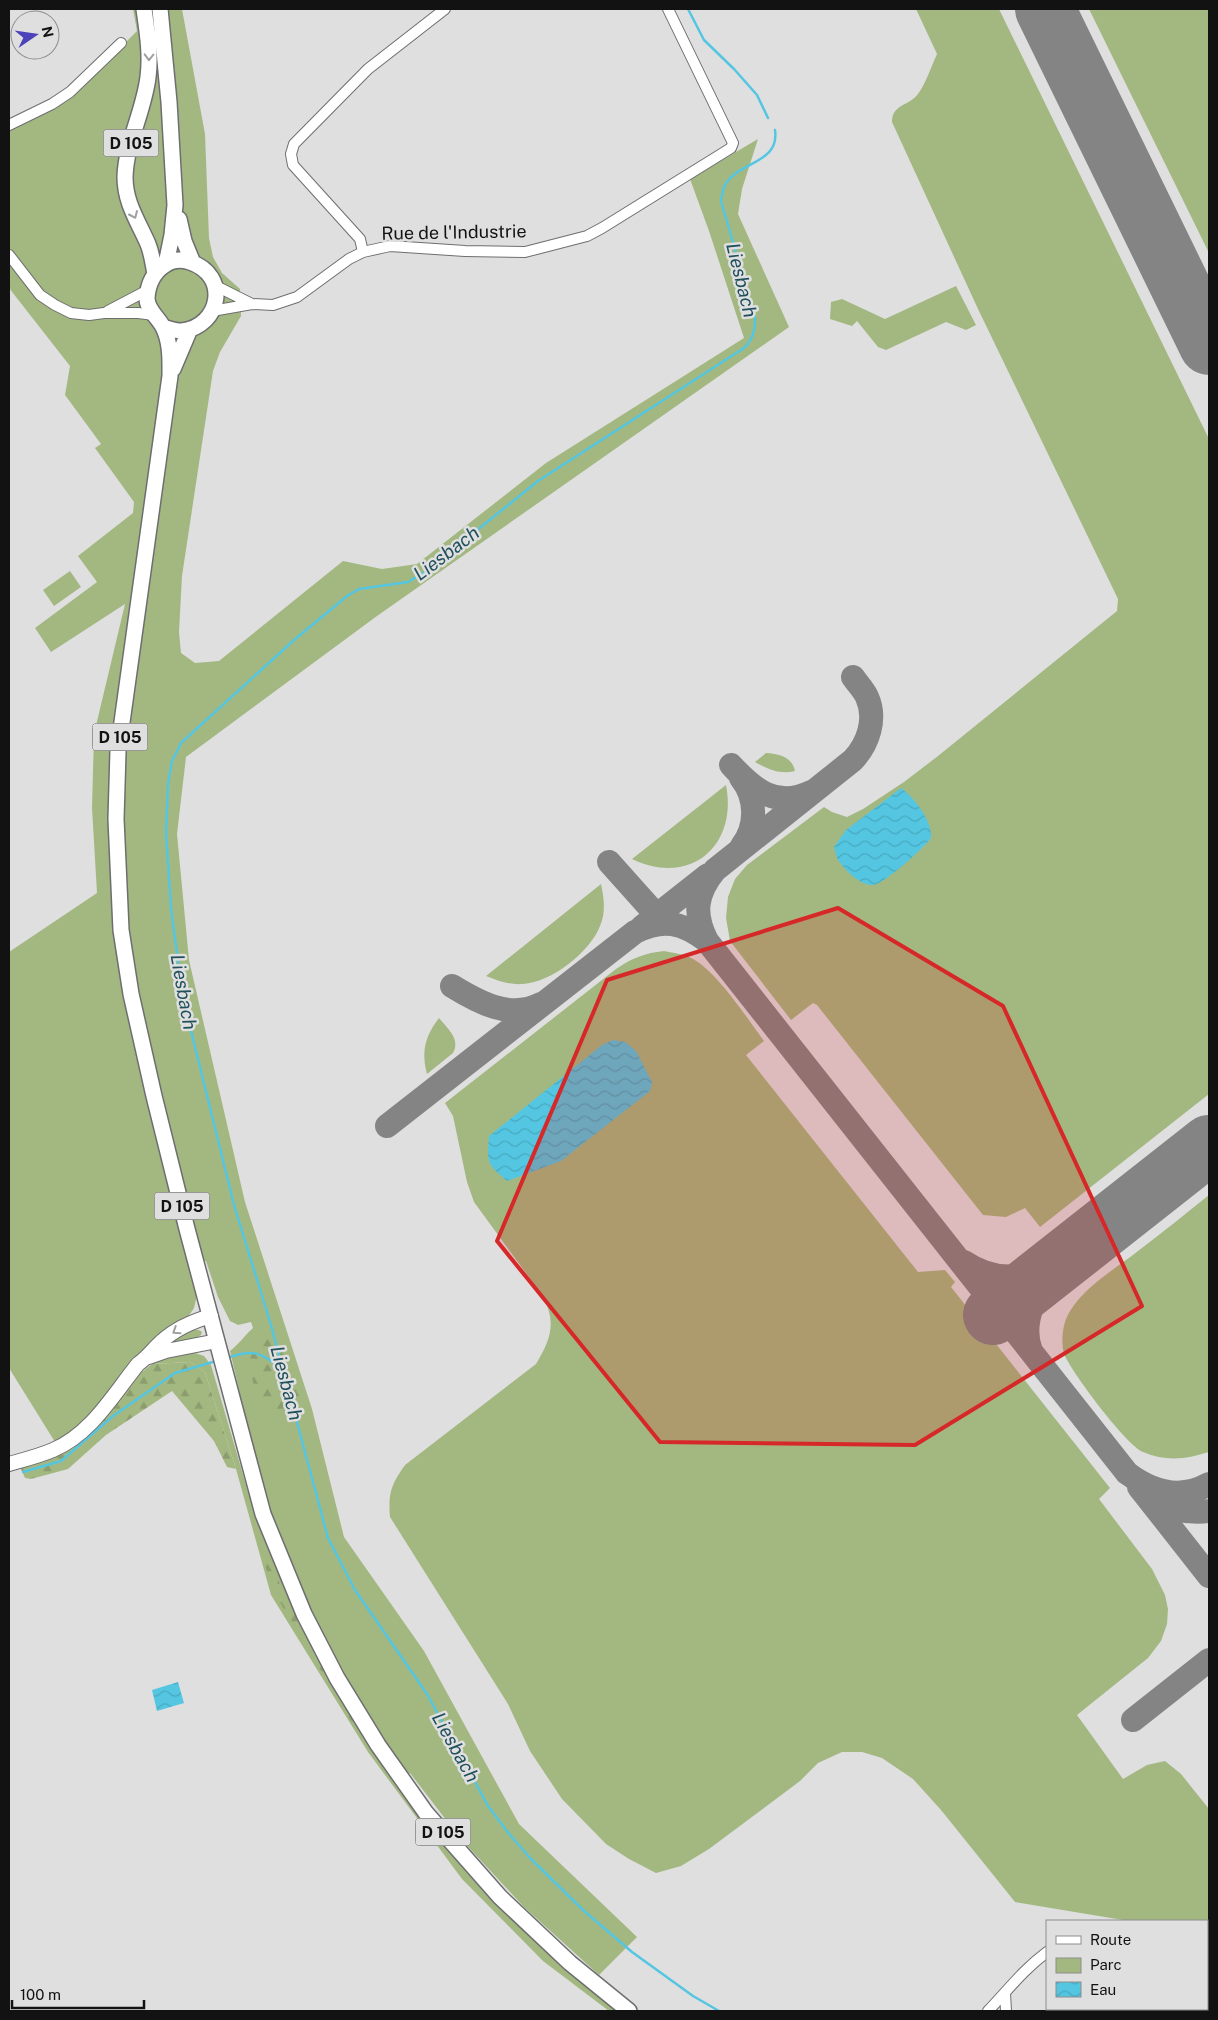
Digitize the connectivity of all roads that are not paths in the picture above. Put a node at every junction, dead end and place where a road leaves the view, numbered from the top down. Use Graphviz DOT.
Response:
graph roads {
  1 [pos="144,9"];
  2 [pos="160,9"];
  3 [pos="445,9"];
  4 [pos="668,9"];
  5 [pos="121,43"];
  6 [pos="9,125"];
  7 [pos="175,205"];
  8 [pos="364,252"];
  9 [pos="9,255"];
  10 [pos="193,262"];
  11 [pos="166,264"];
  12 [pos="155,274"];
  13 [pos="216,286"];
  14 [pos="148,290"];
  15 [pos="252,304"];
  16 [pos="212,311"];
  17 [pos="104,313"];
  18 [pos="158,321"];
  19 [pos="190,329"];
  20 [pos="170,376"];
  21 [pos="211,1316"];
  22 [pos="219,1346"];
  23 [pos="148,1357"];
  24 [pos="9,1464"];
  25 [pos="1046,1953"];
  26 [pos="1005,1993"];
  27 [pos="629,2011"];
  28 [pos="988,2011"];
  29 [pos="1006,2011"];
  1 -- 12 [label="main road, D 105, one-way"];
  2 -- 7 [label="main road, D 105"];
  3 -- 8 [label="street"];
  4 -- 8 [label="street, Rue de l'Industrie"];
  5 -- 6 [label="street"];
  7 -- 10 [label="main road, D 105"];
  7 -- 11 [label="main road, D 105"];
  8 -- 15 [label="street, Rue de l'Industrie"];
  9 -- 17 [label="street"];
  10 -- 11 [label="main road"];
  10 -- 13 [label="main road"];
  11 -- 12 [label="main road"];
  12 -- 14 [label="main road"];
  13 -- 15 [label="street, Rue de l'Industrie"];
  13 -- 16 [label="main road"];
  14 -- 17 [label="street"];
  14 -- 18 [label="main road"];
  15 -- 16 [label="street, Rue de l'Industrie"];
  16 -- 19 [label="main road"];
  17 -- 18 [label="street"];
  18 -- 19 [label="main road"];
  18 -- 20 [label="main road, D 105"];
  19 -- 20 [label="main road, D 105"];
  20 -- 21 [label="main road, D 105"];
  21 -- 22 [label="main road, D 105"];
  21 -- 23 [label="street, one-way"];
  22 -- 23 [label="street"];
  22 -- 27 [label="main road, D 105"];
  23 -- 24 [label="street"];
  25 -- 26 [label="street"];
  26 -- 28 [label="street"];
  26 -- 29 [label="street"];
}
